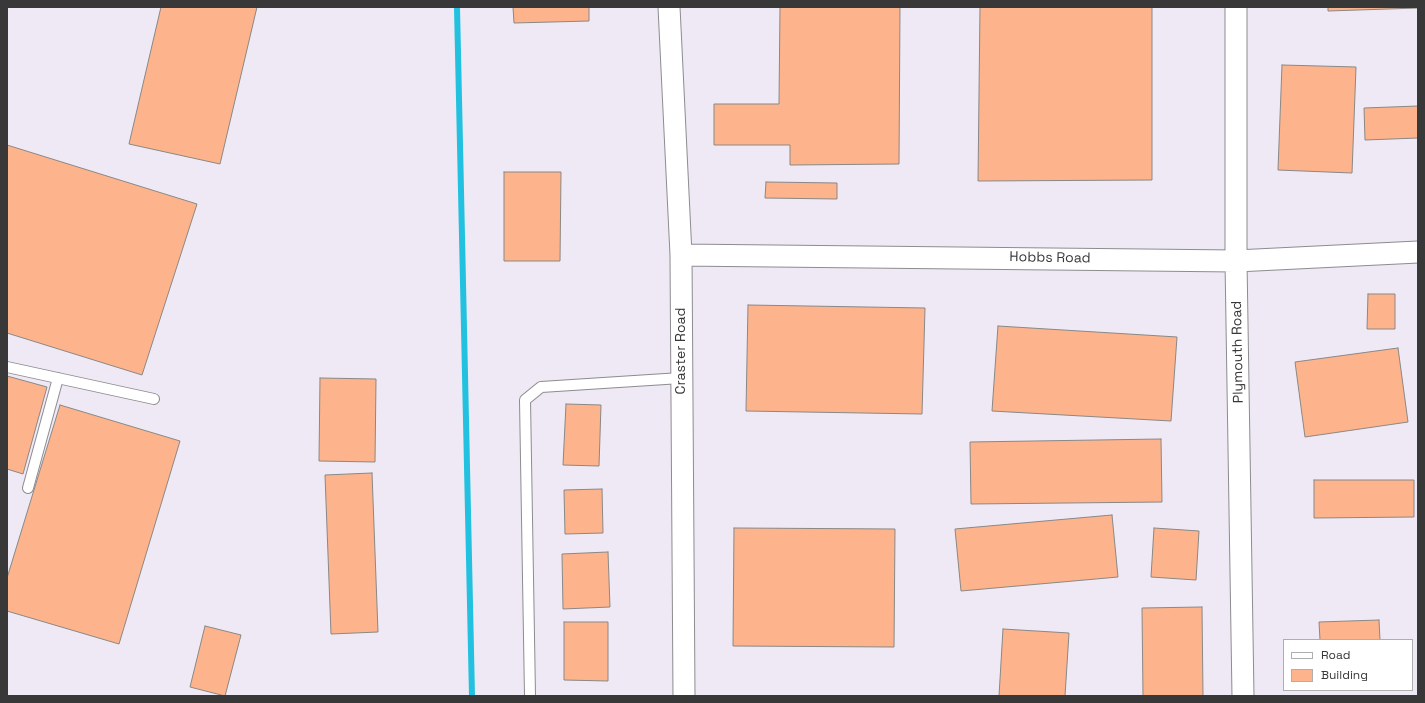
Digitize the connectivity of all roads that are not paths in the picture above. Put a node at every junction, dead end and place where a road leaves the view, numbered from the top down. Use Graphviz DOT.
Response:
graph roads {
  1 [pos="669,7"];
  2 [pos="1236,7"];
  3 [pos="1418,252"];
  4 [pos="681,255"];
  5 [pos="1236,261"];
  6 [pos="7,368"];
  7 [pos="58,378"];
  8 [pos="682,378"];
  9 [pos="154,399"];
  10 [pos="28,488"];
  11 [pos="530,696"];
  12 [pos="684,696"];
  13 [pos="1242,696"];
  1 -- 4 [label="street, Craster Road"];
  2 -- 5 [label="street, Plymouth Road"];
  3 -- 5 [label="street, Hobbs Road"];
  4 -- 5 [label="street, Hobbs Road"];
  4 -- 8 [label="street, Craster Road"];
  5 -- 13 [label="street, Plymouth Road"];
  6 -- 7 [label="lane"];
  7 -- 9 [label="lane"];
  7 -- 10 [label="lane"];
  8 -- 11 [label="lane"];
  8 -- 12 [label="street, Craster Road"];
}
